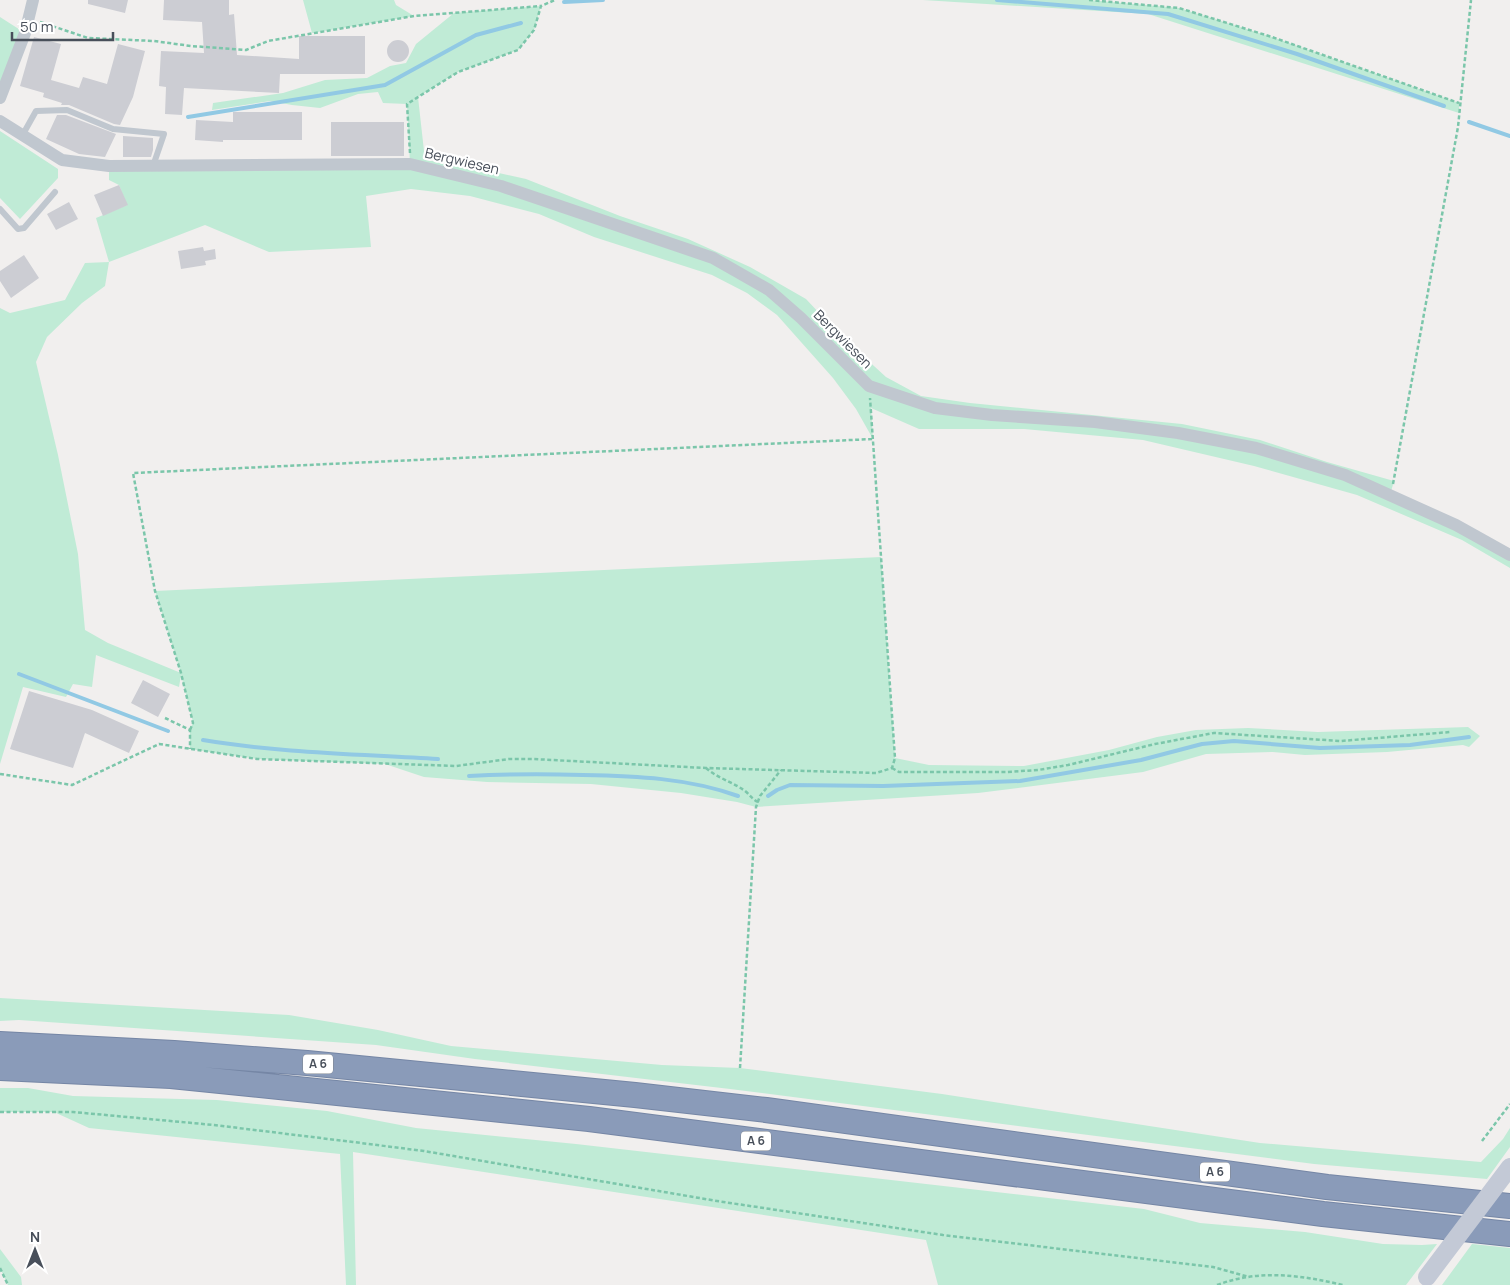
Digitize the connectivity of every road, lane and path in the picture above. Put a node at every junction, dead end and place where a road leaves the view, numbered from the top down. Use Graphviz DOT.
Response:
graph roads {
  1 [pos="33,0"];
  2 [pos="555,0"];
  3 [pos="1089,0"];
  4 [pos="1471,0"];
  5 [pos="541,6"];
  6 [pos="30,19"];
  7 [pos="0,98"];
  8 [pos="1459,103"];
  9 [pos="0,121"];
  10 [pos="22,136"];
  11 [pos="410,164"];
  12 [pos="153,166"];
  13 [pos="55,192"];
  14 [pos="0,209"];
  15 [pos="869,386"];
  16 [pos="873,439"];
  17 [pos="1390,496"];
  18 [pos="1510,555"];
  19 [pos="165,718"];
  20 [pos="190,730"];
  21 [pos="1450,732"];
  22 [pos="190,749"];
  23 [pos="706,768"];
  24 [pos="892,768"];
  25 [pos="781,770"];
  26 [pos="0,774"];
  27 [pos="758,802"];
  28 [pos="0,1044"];
  29 [pos="0,1068"];
  30 [pos="740,1068"];
  31 [pos="1510,1104"];
  32 [pos="0,1112"];
  33 [pos="1482,1141"];
  34 [pos="1510,1167"];
  35 [pos="1510,1206"];
  36 [pos="1510,1234"];
  37 [pos="0,1268"];
  38 [pos="1249,1276"];
  39 [pos="1427,1277"];
  40 [pos="8,1285"];
  41 [pos="1217,1285"];
  42 [pos="1343,1285"];
  1 -- 6 [label="street"];
  2 -- 5 [label="path"];
  3 -- 8 [label="path"];
  4 -- 8 [label="path"];
  5 -- 6 [label="path"];
  5 -- 11 [label="path"];
  6 -- 7 [label="street"];
  8 -- 17 [label="path"];
  9 -- 10 [label="street, Bergwiesen"];
  10 -- 12 [label="street, Bergwiesen"];
  10 -- 12 [label="lane"];
  11 -- 12 [label="street, Bergwiesen"];
  11 -- 15 [label="street, Bergwiesen"];
  13 -- 14 [label="lane"];
  15 -- 16 [label="path"];
  15 -- 17 [label="street"];
  16 -- 20 [label="path"];
  16 -- 24 [label="path"];
  17 -- 18 [label="street"];
  19 -- 20 [label="path"];
  20 -- 22 [label="path"];
  21 -- 24 [label="path"];
  22 -- 23 [label="path"];
  22 -- 26 [label="path"];
  23 -- 25 [label="path"];
  23 -- 27 [label="path"];
  24 -- 25 [label="path"];
  25 -- 27 [label="path"];
  27 -- 30 [label="path"];
  28 -- 35 [label="highway, A 6"];
  29 -- 36 [label="highway, A 6"];
  31 -- 33 [label="path"];
  32 -- 38 [label="path"];
  34 -- 39 [label="main road, bridge"];
  37 -- 40 [label="path"];
  38 -- 41 [label="path"];
  38 -- 42 [label="path"];
}
